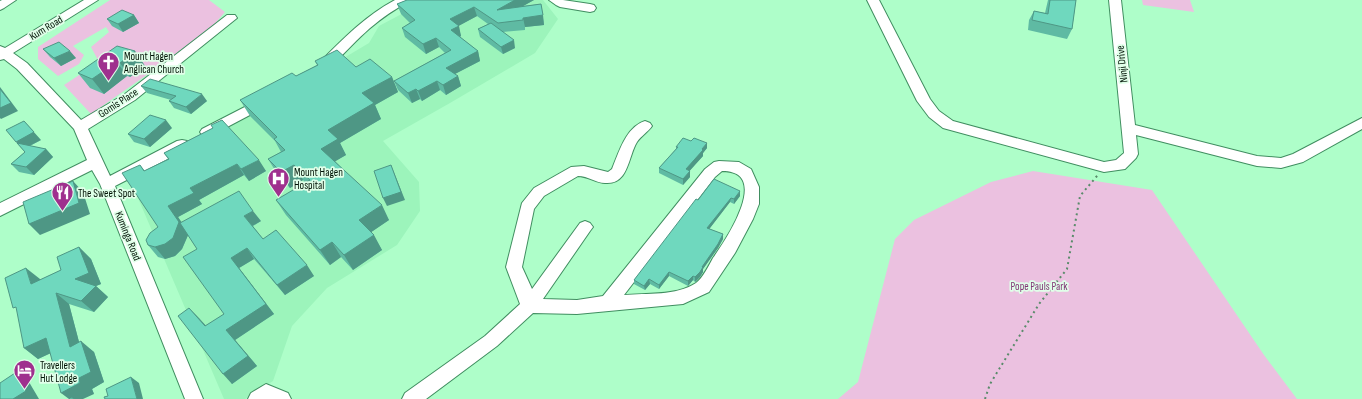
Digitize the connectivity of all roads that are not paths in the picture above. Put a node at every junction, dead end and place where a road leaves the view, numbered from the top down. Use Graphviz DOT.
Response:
graph roads {
  1 [pos="10,0"];
  2 [pos="92,0"];
  3 [pos="404,0"];
  4 [pos="557,0"];
  5 [pos="873,0"];
  6 [pos="1115,0"];
  7 [pos="0,6"];
  8 [pos="590,8"];
  9 [pos="232,18"];
  10 [pos="2,53"];
  11 [pos="314,72"];
  12 [pos="275,96"];
  13 [pos="1362,123"];
  14 [pos="645,126"];
  15 [pos="80,127"];
  16 [pos="1129,128"];
  17 [pos="95,162"];
  18 [pos="107,184"];
  19 [pos="0,210"];
  20 [pos="585,227"];
  21 [pos="608,303"];
  22 [pos="529,306"];
  23 [pos="194,399"];
  24 [pos="257,399"];
  25 [pos="282,399"];
  26 [pos="410,399"];
  1 -- 7 [label="street"];
  2 -- 10 [label="street, Kum Road"];
  3 -- 11 [label="street"];
  4 -- 8 [label="street"];
  5 -- 16 [label="street, Ninji Drive"];
  6 -- 16 [label="street, Ninji Drive"];
  9 -- 15 [label="street, Gomis Place"];
  10 -- 15 [label="street, Kuminga Road"];
  12 -- 18 [label="street"];
  13 -- 16 [label="street"];
  14 -- 22 [label="street"];
  15 -- 17 [label="street, Kuminga Road"];
  17 -- 18 [label="street, Kuminga Road"];
  17 -- 19 [label="street"];
  18 -- 23 [label="street, Kuminga Road"];
  20 -- 22 [label="street"];
  21 -- 21 [label="street"];
  21 -- 22 [label="street"];
  22 -- 26 [label="street"];
  24 -- 25 [label="street"];
}
